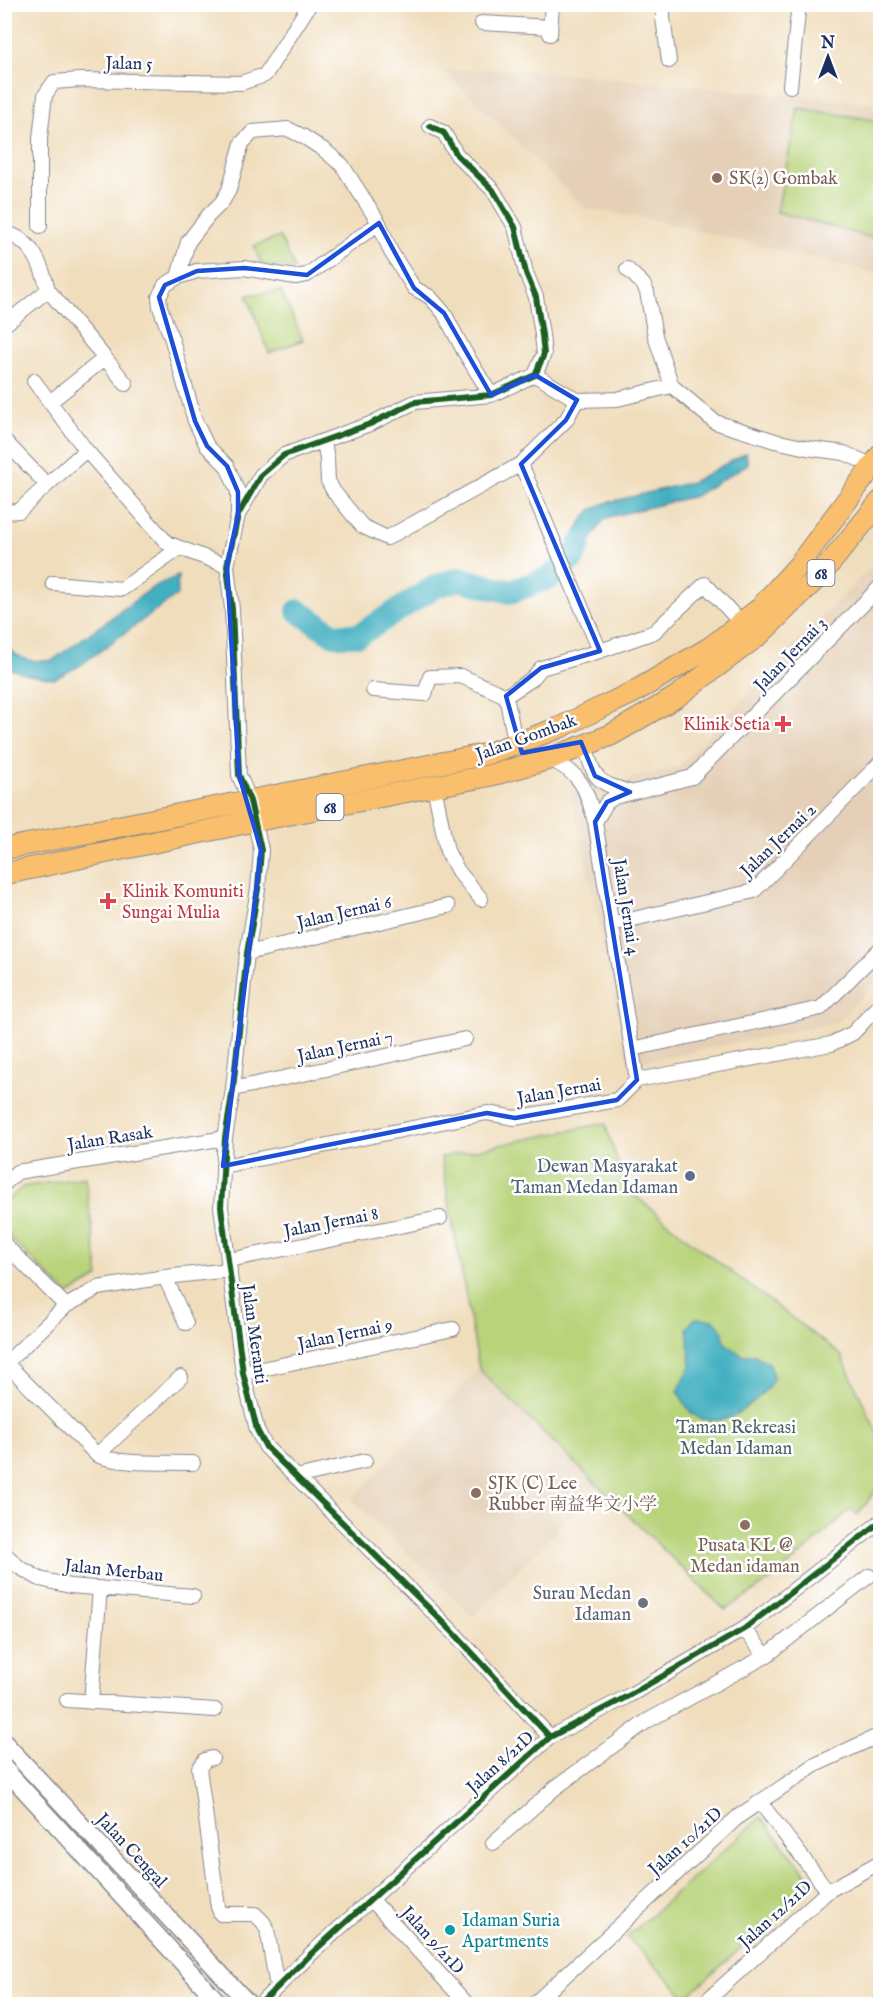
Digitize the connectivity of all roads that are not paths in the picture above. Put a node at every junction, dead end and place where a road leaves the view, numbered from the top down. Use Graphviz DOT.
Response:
graph roads {
  1 [pos="310,4"];
  2 [pos="552,4"];
  3 [pos="663,4"];
  4 [pos="799,4"];
  5 [pos="482,23"];
  6 [pos="669,61"];
  7 [pos="790,86"];
  8 [pos="429,126"];
  9 [pos="379,223"];
  10 [pos="40,226"];
  11 [pos="4,232"];
  12 [pos="627,269"];
  13 [pos="178,278"];
  14 [pos="48,290"];
  15 [pos="4,325"];
  16 [pos="105,358"];
  17 [pos="535,375"];
  18 [pos="34,381"];
  19 [pos="126,384"];
  20 [pos="672,386"];
  21 [pos="491,395"];
  22 [pos="577,400"];
  23 [pos="50,402"];
  24 [pos="4,440"];
  25 [pos="324,442"];
  26 [pos="86,450"];
  27 [pos="877,461"];
  28 [pos="520,464"];
  29 [pos="47,485"];
  30 [pos="880,502"];
  31 [pos="4,512"];
  32 [pos="238,515"];
  33 [pos="180,548"];
  34 [pos="227,566"];
  35 [pos="53,583"];
  36 [pos="880,587"];
  37 [pos="741,622"];
  38 [pos="600,651"];
  39 [pos="373,690"];
  40 [pos="506,696"];
  41 [pos="518,743"];
  42 [pos="585,746"];
  43 [pos="487,754"];
  44 [pos="549,759"];
  45 [pos="880,763"];
  46 [pos="434,786"];
  47 [pos="630,792"];
  48 [pos="252,811"];
  49 [pos="595,822"];
  50 [pos="4,849"];
  51 [pos="4,874"];
  52 [pos="481,899"];
  53 [pos="448,906"];
  54 [pos="612,924"];
  55 [pos="880,949"];
  56 [pos="247,953"];
  57 [pos="880,1004"];
  58 [pos="465,1038"];
  59 [pos="632,1049"];
  60 [pos="637,1080"];
  61 [pos="233,1089"];
  62 [pos="225,1138"];
  63 [pos="223,1166"];
  64 [pos="4,1184"];
  65 [pos="440,1218"];
  66 [pos="4,1244"];
  67 [pos="229,1265"];
  68 [pos="165,1277"];
  69 [pos="66,1306"];
  70 [pos="186,1323"];
  71 [pos="453,1329"];
  72 [pos="5,1364"];
  73 [pos="243,1373"];
  74 [pos="181,1377"];
  75 [pos="97,1455"];
  76 [pos="365,1461"];
  77 [pos="193,1463"];
  78 [pos="296,1477"];
  79 [pos="880,1522"];
  80 [pos="4,1552"];
  81 [pos="869,1576"];
  82 [pos="100,1588"];
  83 [pos="193,1596"];
  84 [pos="746,1627"];
  85 [pos="768,1655"];
  86 [pos="67,1700"];
  87 [pos="91,1702"];
  88 [pos="215,1710"];
  89 [pos="880,1735"];
  90 [pos="550,1737"];
  91 [pos="4,1742"];
  92 [pos="212,1758"];
  93 [pos="4,1768"];
  94 [pos="760,1802"];
  95 [pos="493,1843"];
  96 [pos="880,1862"];
  97 [pos="828,1891"];
  98 [pos="372,1900"];
  99 [pos="277,1987"];
  100 [pos="218,2002"];
  101 [pos="249,2004"];
  102 [pos="260,2004"];
  103 [pos="467,2004"];
  104 [pos="534,2004"];
  105 [pos="703,2004"];
  1 -- 10 [label="street, Jalan 5"];
  2 -- 5 [label="street"];
  3 -- 6 [label="street"];
  4 -- 7 [label="street"];
  8 -- 17 [label="street"];
  9 -- 13 [label="street"];
  9 -- 13 [label="street"];
  9 -- 21 [label="street"];
  11 -- 14 [label="street"];
  12 -- 20 [label="street"];
  13 -- 32 [label="street"];
  14 -- 15 [label="street"];
  14 -- 16 [label="street"];
  16 -- 19 [label="street"];
  16 -- 23 [label="street"];
  17 -- 21 [label="street"];
  17 -- 22 [label="street"];
  18 -- 23 [label="street"];
  20 -- 22 [label="street"];
  20 -- 27 [label="street"];
  21 -- 25 [label="street"];
  22 -- 28 [label="street"];
  23 -- 26 [label="street"];
  24 -- 29 [label="street"];
  25 -- 28 [label="street"];
  25 -- 32 [label="street"];
  26 -- 29 [label="street"];
  26 -- 33 [label="street"];
  27 -- 37 [label="main road, Jalan Gombak / 68"];
  28 -- 38 [label="street"];
  29 -- 31 [label="street"];
  30 -- 42 [label="main road, Jalan Gombak / 68"];
  32 -- 34 [label="street, Jalan Meranti"];
  33 -- 34 [label="street"];
  33 -- 35 [label="street"];
  34 -- 48 [label="street, Jalan Meranti"];
  36 -- 47 [label="street, Jalan Jernai 3"];
  37 -- 38 [label="street"];
  37 -- 41 [label="main road, Jalan Gombak / 68"];
  38 -- 40 [label="street"];
  39 -- 40 [label="street"];
  40 -- 41 [label="street"];
  41 -- 43 [label="main road, Jalan Gombak / 68"];
  42 -- 43 [label="main road"];
  42 -- 44 [label="main road, Jalan Gombak / 68"];
  42 -- 47 [label="street"];
  43 -- 48 [label="main road, Jalan Gombak / 68"];
  44 -- 46 [label="main road, Jalan Gombak / 68"];
  44 -- 49 [label="street, Jalan Jernai 4"];
  45 -- 54 [label="street, Jalan Jernai 2"];
  46 -- 48 [label="main road, Jalan Gombak / 68"];
  46 -- 52 [label="street"];
  47 -- 49 [label="street, Jalan Jernai 3"];
  48 -- 50 [label="main road, Jalan Gombak / 68"];
  48 -- 51 [label="main road, Jalan Gombak / 68"];
  48 -- 56 [label="street, Jalan Meranti"];
  49 -- 54 [label="street, Jalan Jernai 4"];
  53 -- 56 [label="street, Jalan Jernai 6"];
  54 -- 59 [label="street, Jalan Jernai 4"];
  55 -- 59 [label="street"];
  56 -- 61 [label="street, Jalan Meranti"];
  57 -- 60 [label="street"];
  58 -- 61 [label="street, Jalan Jernai 7"];
  59 -- 60 [label="street, Jalan Jernai 4"];
  60 -- 63 [label="street, Jalan Jernai"];
  61 -- 62 [label="street, Jalan Meranti"];
  62 -- 63 [label="street, Jalan Meranti"];
  62 -- 64 [label="street, Jalan Rasak"];
  63 -- 67 [label="street, Jalan Meranti"];
  65 -- 67 [label="street, Jalan Jernai 8"];
  66 -- 69 [label="street"];
  67 -- 68 [label="street, Jalan Jernai 8"];
  67 -- 73 [label="street, Jalan Meranti"];
  68 -- 69 [label="street, Jalan Jernai 8"];
  68 -- 70 [label="street"];
  69 -- 72 [label="street, Jalan Jernai 8"];
  71 -- 73 [label="street, Jalan Jernai 9"];
  72 -- 75 [label="street"];
  73 -- 78 [label="street, Jalan Meranti"];
  74 -- 75 [label="street"];
  75 -- 77 [label="street"];
  76 -- 78 [label="street"];
  78 -- 90 [label="street, Jalan Meranti"];
  79 -- 84 [label="street, Jalan 8/21D"];
  80 -- 82 [label="street, Jalan Merbau"];
  81 -- 85 [label="street"];
  82 -- 83 [label="street, Jalan Merbau"];
  82 -- 87 [label="street"];
  84 -- 85 [label="street"];
  84 -- 90 [label="street, Jalan 8/21D"];
  85 -- 95 [label="street"];
  86 -- 87 [label="street"];
  87 -- 88 [label="street"];
  89 -- 94 [label="street, Jalan 10/21D"];
  90 -- 98 [label="street, Jalan 8/21D"];
  91 -- 101 [label="street, Jalan Cengal"];
  92 -- 99 [label="street"];
  93 -- 100 [label="street"];
  94 -- 97 [label="street"];
  94 -- 104 [label="street, Jalan 10/21D"];
  96 -- 97 [label="street, Jalan 12/21D"];
  97 -- 105 [label="street, Jalan 12/21D"];
  98 -- 99 [label="street, Jalan 8/21D"];
  98 -- 103 [label="street, Jalan 9/21D"];
  99 -- 102 [label="street, Jalan 8/21D"];
}
